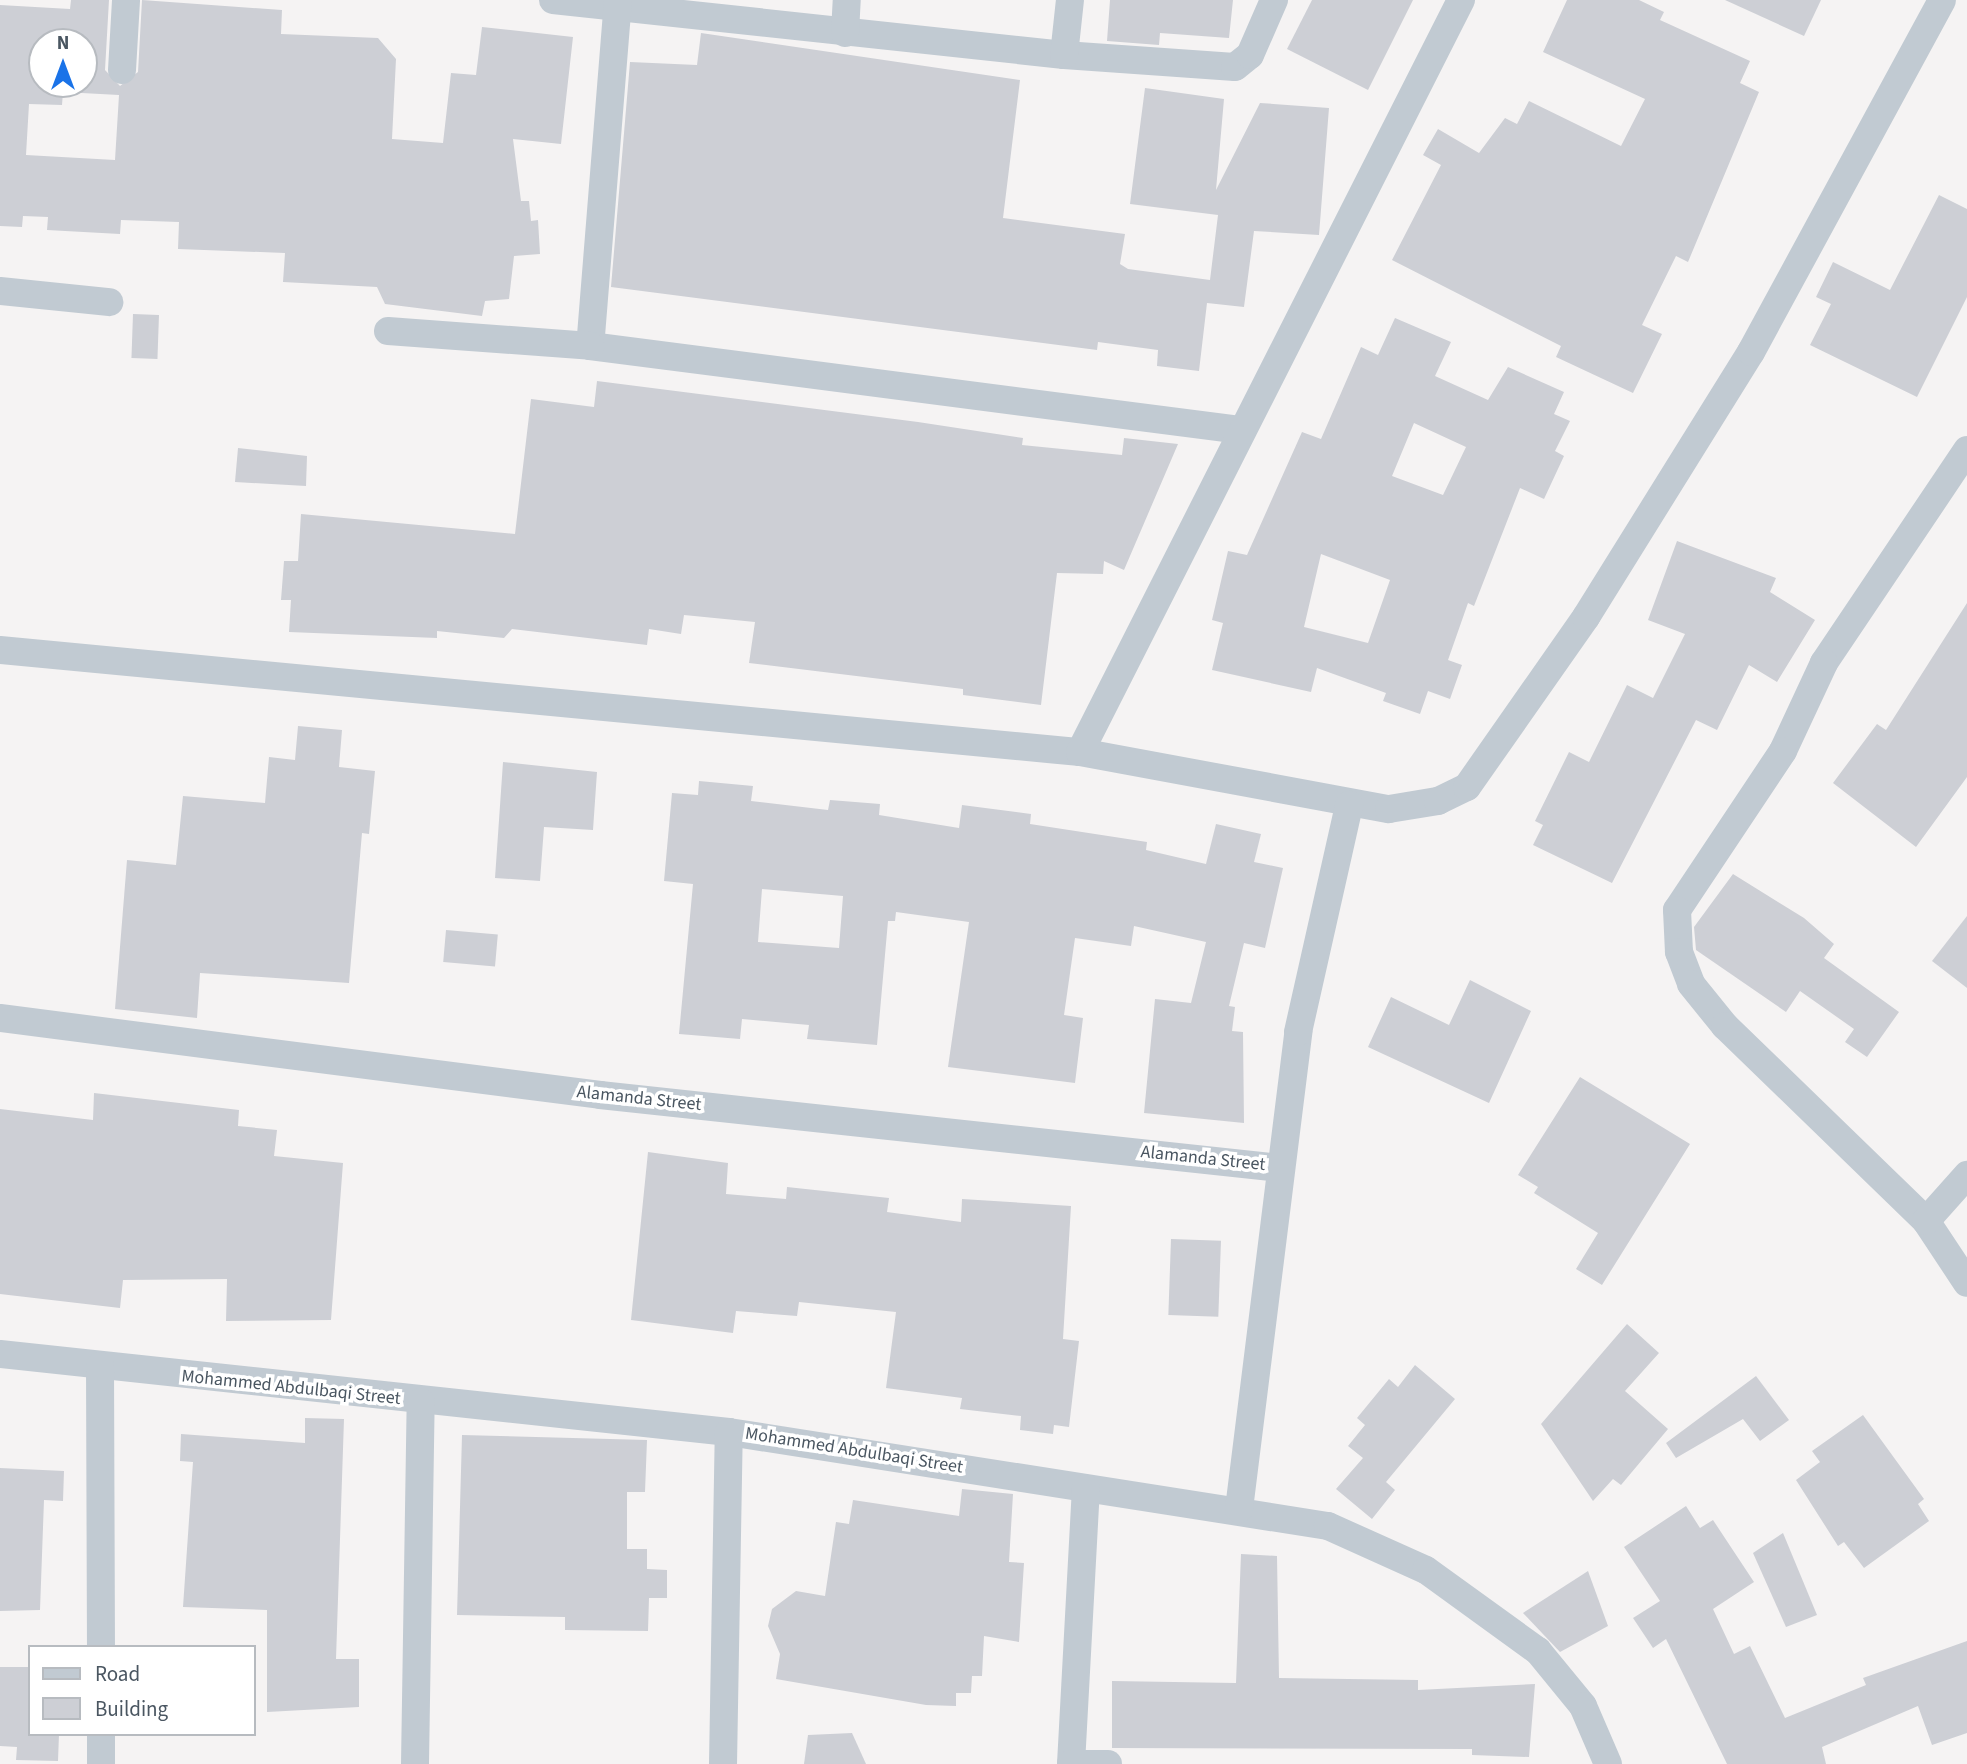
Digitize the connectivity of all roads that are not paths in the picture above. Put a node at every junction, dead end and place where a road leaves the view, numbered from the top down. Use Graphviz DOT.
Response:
graph roads {
  1 [pos="126,0"];
  2 [pos="553,0"];
  3 [pos="847,0"];
  4 [pos="1070,0"];
  5 [pos="1274,0"];
  6 [pos="1461,0"];
  7 [pos="1941,0"];
  8 [pos="617,3"];
  9 [pos="845,33"];
  10 [pos="1065,55"];
  11 [pos="121,70"];
  12 [pos="0,291"];
  13 [pos="109,302"];
  14 [pos="388,331"];
  15 [pos="590,346"];
  16 [pos="1240,430"];
  17 [pos="1967,450"];
  18 [pos="0,650"];
  19 [pos="1080,752"];
  20 [pos="1349,805"];
  21 [pos="0,1018"];
  22 [pos="1280,1168"];
  23 [pos="1967,1175"];
  24 [pos="1926,1221"];
  25 [pos="1967,1283"];
  26 [pos="0,1354"];
  27 [pos="100,1366"];
  28 [pos="421,1402"];
  29 [pos="729,1432"];
  30 [pos="1086,1488"];
  31 [pos="1239,1509"];
  32 [pos="101,1645"];
  33 [pos="101,1736"];
  34 [pos="101,1764"];
  35 [pos="415,1764"];
  36 [pos="723,1764"];
  37 [pos="1071,1764"];
  38 [pos="1108,1764"];
  39 [pos="1608,1764"];
  1 -- 11 [label="street"];
  2 -- 8 [label="street"];
  3 -- 9 [label="street"];
  4 -- 10 [label="street"];
  5 -- 10 [label="street"];
  6 -- 16 [label="street"];
  7 -- 20 [label="street"];
  8 -- 9 [label="street"];
  8 -- 15 [label="street"];
  9 -- 10 [label="street"];
  12 -- 13 [label="street"];
  14 -- 15 [label="street"];
  15 -- 16 [label="street"];
  16 -- 19 [label="street"];
  17 -- 24 [label="street"];
  18 -- 19 [label="street"];
  19 -- 20 [label="street"];
  20 -- 22 [label="street"];
  21 -- 22 [label="street, Alamanda Street"];
  22 -- 31 [label="street"];
  23 -- 24 [label="street"];
  24 -- 25 [label="street"];
  26 -- 27 [label="street, Mohammed Abdulbaqi Street"];
  27 -- 28 [label="street, Mohammed Abdulbaqi Street"];
  27 -- 32 [label="street"];
  28 -- 29 [label="street, Mohammed Abdulbaqi Street"];
  28 -- 35 [label="street"];
  29 -- 30 [label="street, Mohammed Abdulbaqi Street"];
  29 -- 36 [label="street"];
  30 -- 31 [label="street, Mohammed Abdulbaqi Street"];
  30 -- 37 [label="street"];
  31 -- 39 [label="street, Mohammed Abdulbaqi Street"];
  33 -- 34 [label="street"];
  37 -- 38 [label="street"];
}
